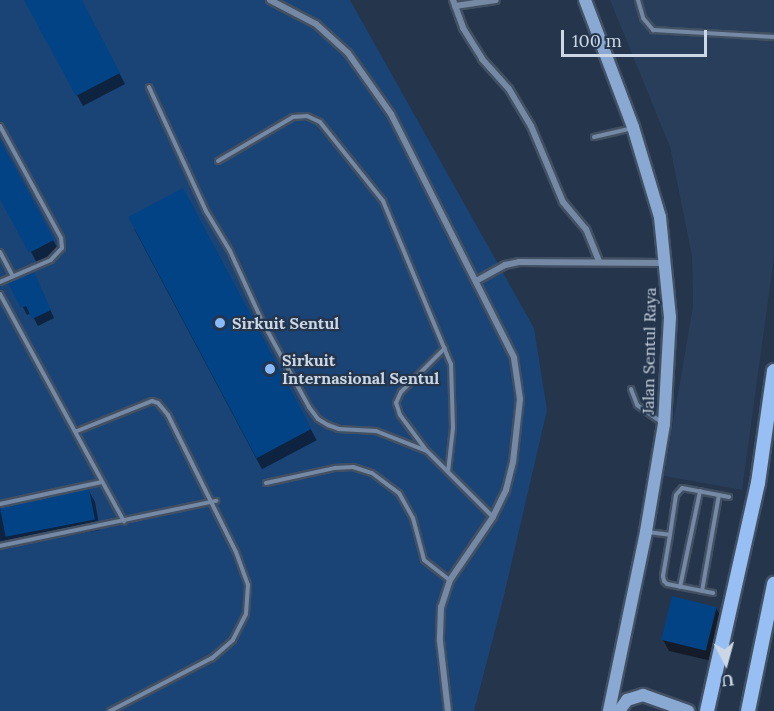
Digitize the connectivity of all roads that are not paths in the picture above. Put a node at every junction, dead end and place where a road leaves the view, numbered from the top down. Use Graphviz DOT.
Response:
graph roads {
  1 [pos="270,0"];
  2 [pos="496,0"];
  3 [pos="585,0"];
  4 [pos="638,0"];
  5 [pos="454,3"];
  6 [pos="774,37"];
  7 [pos="149,87"];
  8 [pos="0,126"];
  9 [pos="633,127"];
  10 [pos="594,137"];
  11 [pos="218,161"];
  12 [pos="0,252"];
  13 [pos="599,261"];
  14 [pos="666,263"];
  15 [pos="12,275"];
  16 [pos="476,281"];
  17 [pos="0,282"];
  18 [pos="0,294"];
  19 [pos="446,348"];
  20 [pos="774,371"];
  21 [pos="631,389"];
  22 [pos="664,424"];
  23 [pos="77,431"];
  24 [pos="428,452"];
  25 [pos="448,473"];
  26 [pos="102,482"];
  27 [pos="266,483"];
  28 [pos="700,491"];
  29 [pos="719,495"];
  30 [pos="729,497"];
  31 [pos="216,501"];
  32 [pos="210,502"];
  33 [pos="0,504"];
  34 [pos="493,517"];
  35 [pos="124,522"];
  36 [pos="646,532"];
  37 [pos="670,535"];
  38 [pos="0,546"];
  39 [pos="450,580"];
  40 [pos="774,584"];
  41 [pos="680,587"];
  42 [pos="702,591"];
  43 [pos="713,593"];
  44 [pos="749,707"];
  45 [pos="447,710"];
  46 [pos="110,711"];
  47 [pos="609,711"];
  48 [pos="619,711"];
  49 [pos="688,711"];
  50 [pos="707,711"];
  1 -- 16 [label="street"];
  2 -- 5 [label="street"];
  3 -- 9 [label="main road, Jalan Sentul Raya"];
  4 -- 6 [label="lane"];
  5 -- 13 [label="street"];
  7 -- 24 [label="lane"];
  8 -- 15 [label="lane"];
  9 -- 10 [label="lane"];
  9 -- 14 [label="main road, Jalan Sentul Raya"];
  11 -- 19 [label="lane"];
  12 -- 15 [label="lane"];
  13 -- 14 [label="street"];
  13 -- 16 [label="street"];
  14 -- 22 [label="main road, Jalan Sentul Raya"];
  15 -- 17 [label="lane"];
  16 -- 34 [label="street"];
  18 -- 23 [label="lane"];
  19 -- 24 [label="lane"];
  19 -- 25 [label="lane"];
  20 -- 50 [label="highway"];
  21 -- 22 [label="lane"];
  22 -- 36 [label="main road, Jalan Sentul Raya"];
  23 -- 26 [label="lane"];
  23 -- 32 [label="lane"];
  24 -- 25 [label="lane"];
  25 -- 34 [label="lane"];
  26 -- 33 [label="lane"];
  26 -- 35 [label="lane"];
  27 -- 39 [label="lane"];
  28 -- 29 [label="lane"];
  28 -- 37 [label="lane"];
  28 -- 41 [label="lane"];
  29 -- 30 [label="lane"];
  29 -- 42 [label="lane"];
  31 -- 32 [label="lane"];
  32 -- 35 [label="lane"];
  32 -- 46 [label="lane"];
  34 -- 39 [label="street"];
  35 -- 38 [label="lane"];
  36 -- 37 [label="lane"];
  36 -- 47 [label="main road, Jalan Sentul Raya"];
  37 -- 41 [label="lane"];
  39 -- 45 [label="street"];
  40 -- 44 [label="highway"];
  41 -- 42 [label="lane"];
  42 -- 43 [label="lane"];
  48 -- 49 [label="main road"];
}
